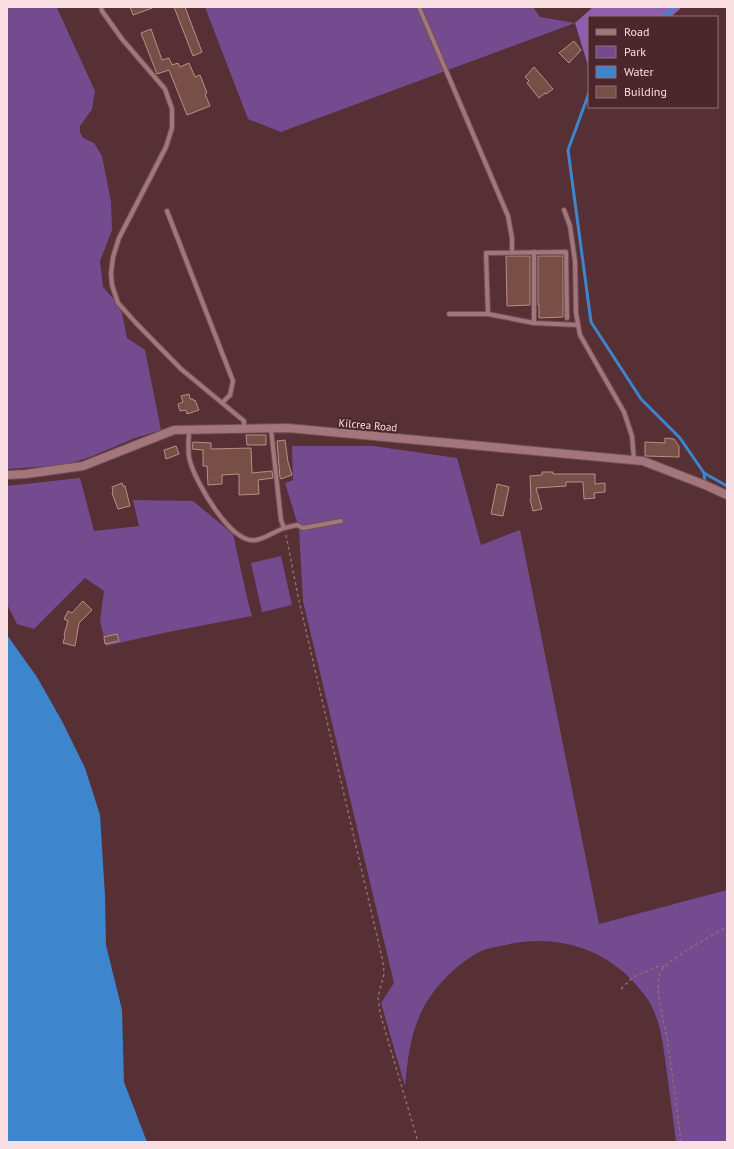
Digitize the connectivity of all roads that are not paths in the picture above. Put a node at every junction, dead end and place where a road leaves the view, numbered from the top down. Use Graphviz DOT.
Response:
graph roads {
  1 [pos="101,7"];
  2 [pos="419,7"];
  3 [pos="564,210"];
  4 [pos="167,211"];
  5 [pos="512,252"];
  6 [pos="534,252"];
  7 [pos="449,314"];
  8 [pos="488,314"];
  9 [pos="567,318"];
  10 [pos="534,323"];
  11 [pos="578,325"];
  12 [pos="222,403"];
  13 [pos="270,428"];
  14 [pos="244,429"];
  15 [pos="189,430"];
  16 [pos="634,460"];
  17 [pos="7,475"];
  18 [pos="727,495"];
  19 [pos="341,521"];
  20 [pos="284,528"];
  1 -- 12 [label="lane"];
  2 -- 5 [label="lane"];
  3 -- 11 [label="lane"];
  4 -- 12 [label="lane"];
  5 -- 6 [label="lane"];
  5 -- 8 [label="lane"];
  6 -- 9 [label="lane"];
  6 -- 10 [label="lane"];
  7 -- 8 [label="lane"];
  8 -- 10 [label="lane"];
  10 -- 11 [label="lane"];
  11 -- 16 [label="lane"];
  12 -- 14 [label="lane"];
  13 -- 14 [label="street, Kilcrea Road"];
  13 -- 16 [label="street, Kilcrea Road"];
  13 -- 20 [label="lane"];
  14 -- 15 [label="street, Kilcrea Road"];
  15 -- 17 [label="street, Kilcrea Road"];
  15 -- 20 [label="lane"];
  16 -- 18 [label="street, Kilcrea Road"];
  19 -- 20 [label="lane"];
}
